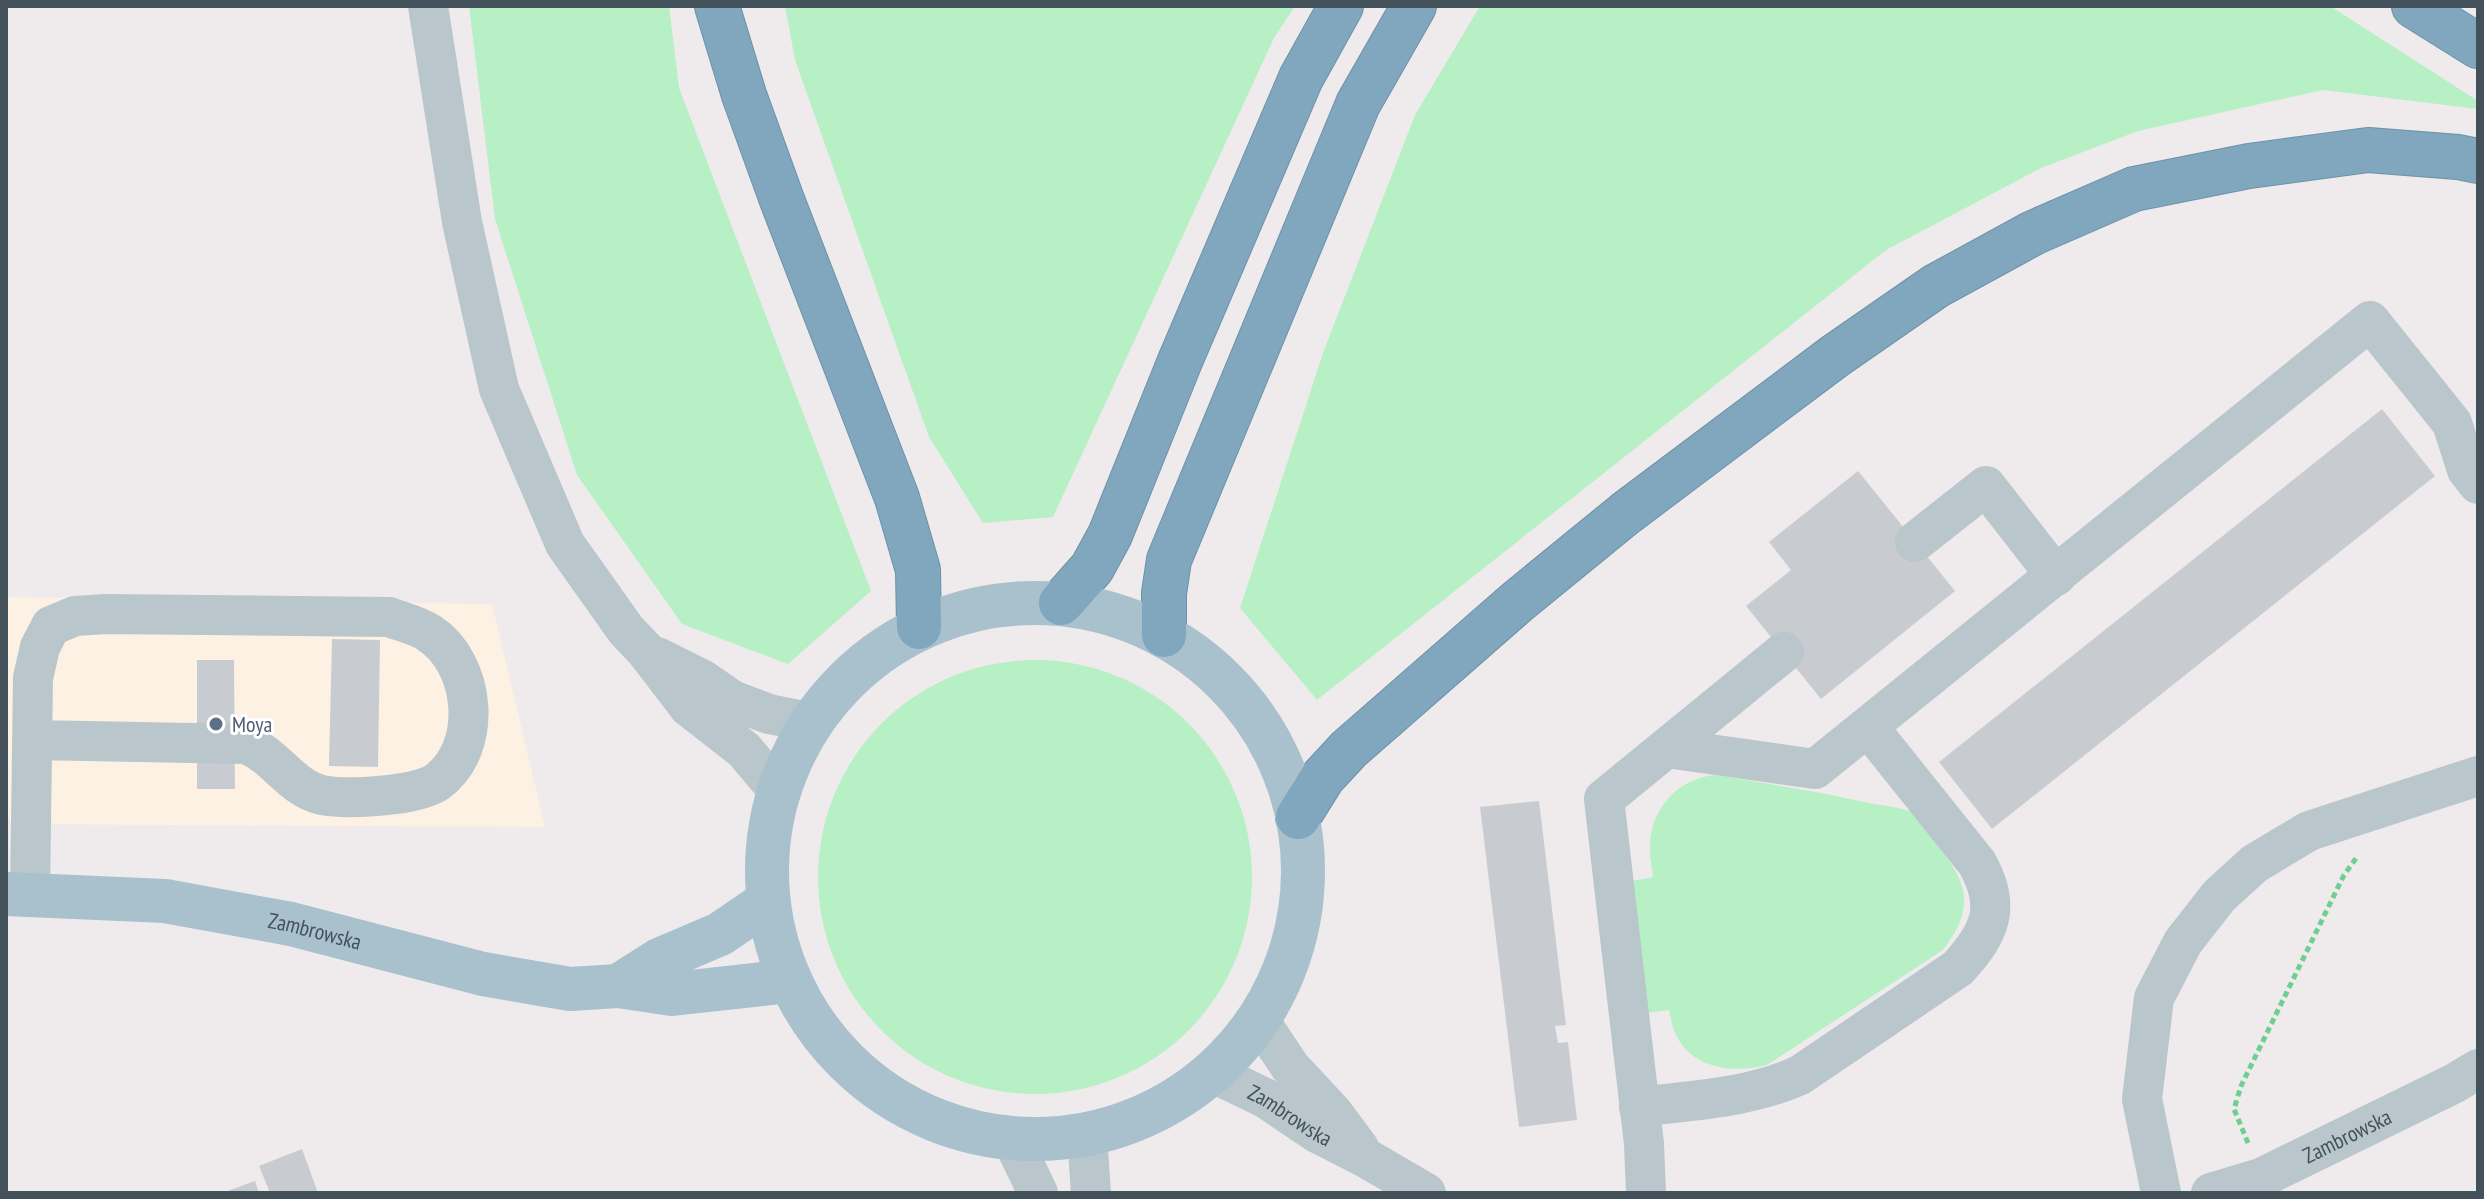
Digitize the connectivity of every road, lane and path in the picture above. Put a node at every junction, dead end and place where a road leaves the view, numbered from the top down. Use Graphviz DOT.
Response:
graph roads {
  1 [pos="428,6"];
  2 [pos="717,6"];
  3 [pos="1341,6"];
  4 [pos="1414,6"];
  5 [pos="2414,6"];
  6 [pos="2478,46"];
  7 [pos="2478,161"];
  8 [pos="2478,484"];
  9 [pos="1915,542"];
  10 [pos="2056,576"];
  11 [pos="1061,603"];
  12 [pos="919,627"];
  13 [pos="1164,635"];
  14 [pos="646,651"];
  15 [pos="1784,652"];
  16 [pos="809,722"];
  17 [pos="1869,728"];
  18 [pos="33,740"];
  19 [pos="1667,748"];
  20 [pos="2478,776"];
  21 [pos="777,789"];
  22 [pos="1298,817"];
  23 [pos="2362,851"];
  24 [pos="18,894"];
  25 [pos="767,902"];
  26 [pos="789,981"];
  27 [pos="618,986"];
  28 [pos="1259,1020"];
  29 [pos="2478,1069"];
  30 [pos="1213,1073"];
  31 [pos="1639,1107"];
  32 [pos="1087,1135"];
  33 [pos="1012,1139"];
  34 [pos="1366,1158"];
  35 [pos="2261,1178"];
  36 [pos="1038,1193"];
  37 [pos="1091,1193"];
  38 [pos="1426,1193"];
  39 [pos="1646,1193"];
  40 [pos="2161,1193"];
  41 [pos="2211,1193"];
  1 -- 14 [label="street"];
  2 -- 12 [label="highway"];
  3 -- 11 [label="highway"];
  4 -- 13 [label="highway"];
  5 -- 6 [label="highway"];
  7 -- 22 [label="highway"];
  8 -- 10 [label="street"];
  9 -- 10 [label="street"];
  10 -- 17 [label="street"];
  11 -- 12 [label="main road"];
  11 -- 13 [label="main road"];
  12 -- 16 [label="main road"];
  13 -- 22 [label="main road"];
  14 -- 16 [label="street"];
  14 -- 21 [label="street"];
  15 -- 19 [label="street"];
  16 -- 21 [label="main road"];
  17 -- 19 [label="street"];
  17 -- 31 [label="street"];
  18 -- 18 [label="street"];
  18 -- 24 [label="street"];
  19 -- 31 [label="street"];
  20 -- 40 [label="street"];
  21 -- 25 [label="main road"];
  22 -- 28 [label="main road"];
  23 -- 35 [label="path"];
  24 -- 27 [label="main road, Zambrowska"];
  25 -- 26 [label="main road"];
  25 -- 27 [label="main road, Zambrowska"];
  26 -- 27 [label="main road, Zambrowska"];
  26 -- 33 [label="main road"];
  28 -- 30 [label="main road"];
  28 -- 34 [label="street, Zambrowska"];
  29 -- 35 [label="street, Zambrowska"];
  30 -- 32 [label="main road"];
  30 -- 34 [label="street, Zambrowska"];
  31 -- 39 [label="street"];
  32 -- 33 [label="main road"];
  32 -- 37 [label="street"];
  33 -- 36 [label="street"];
  34 -- 38 [label="street, Zambrowska"];
  35 -- 41 [label="street, Zambrowska"];
}
